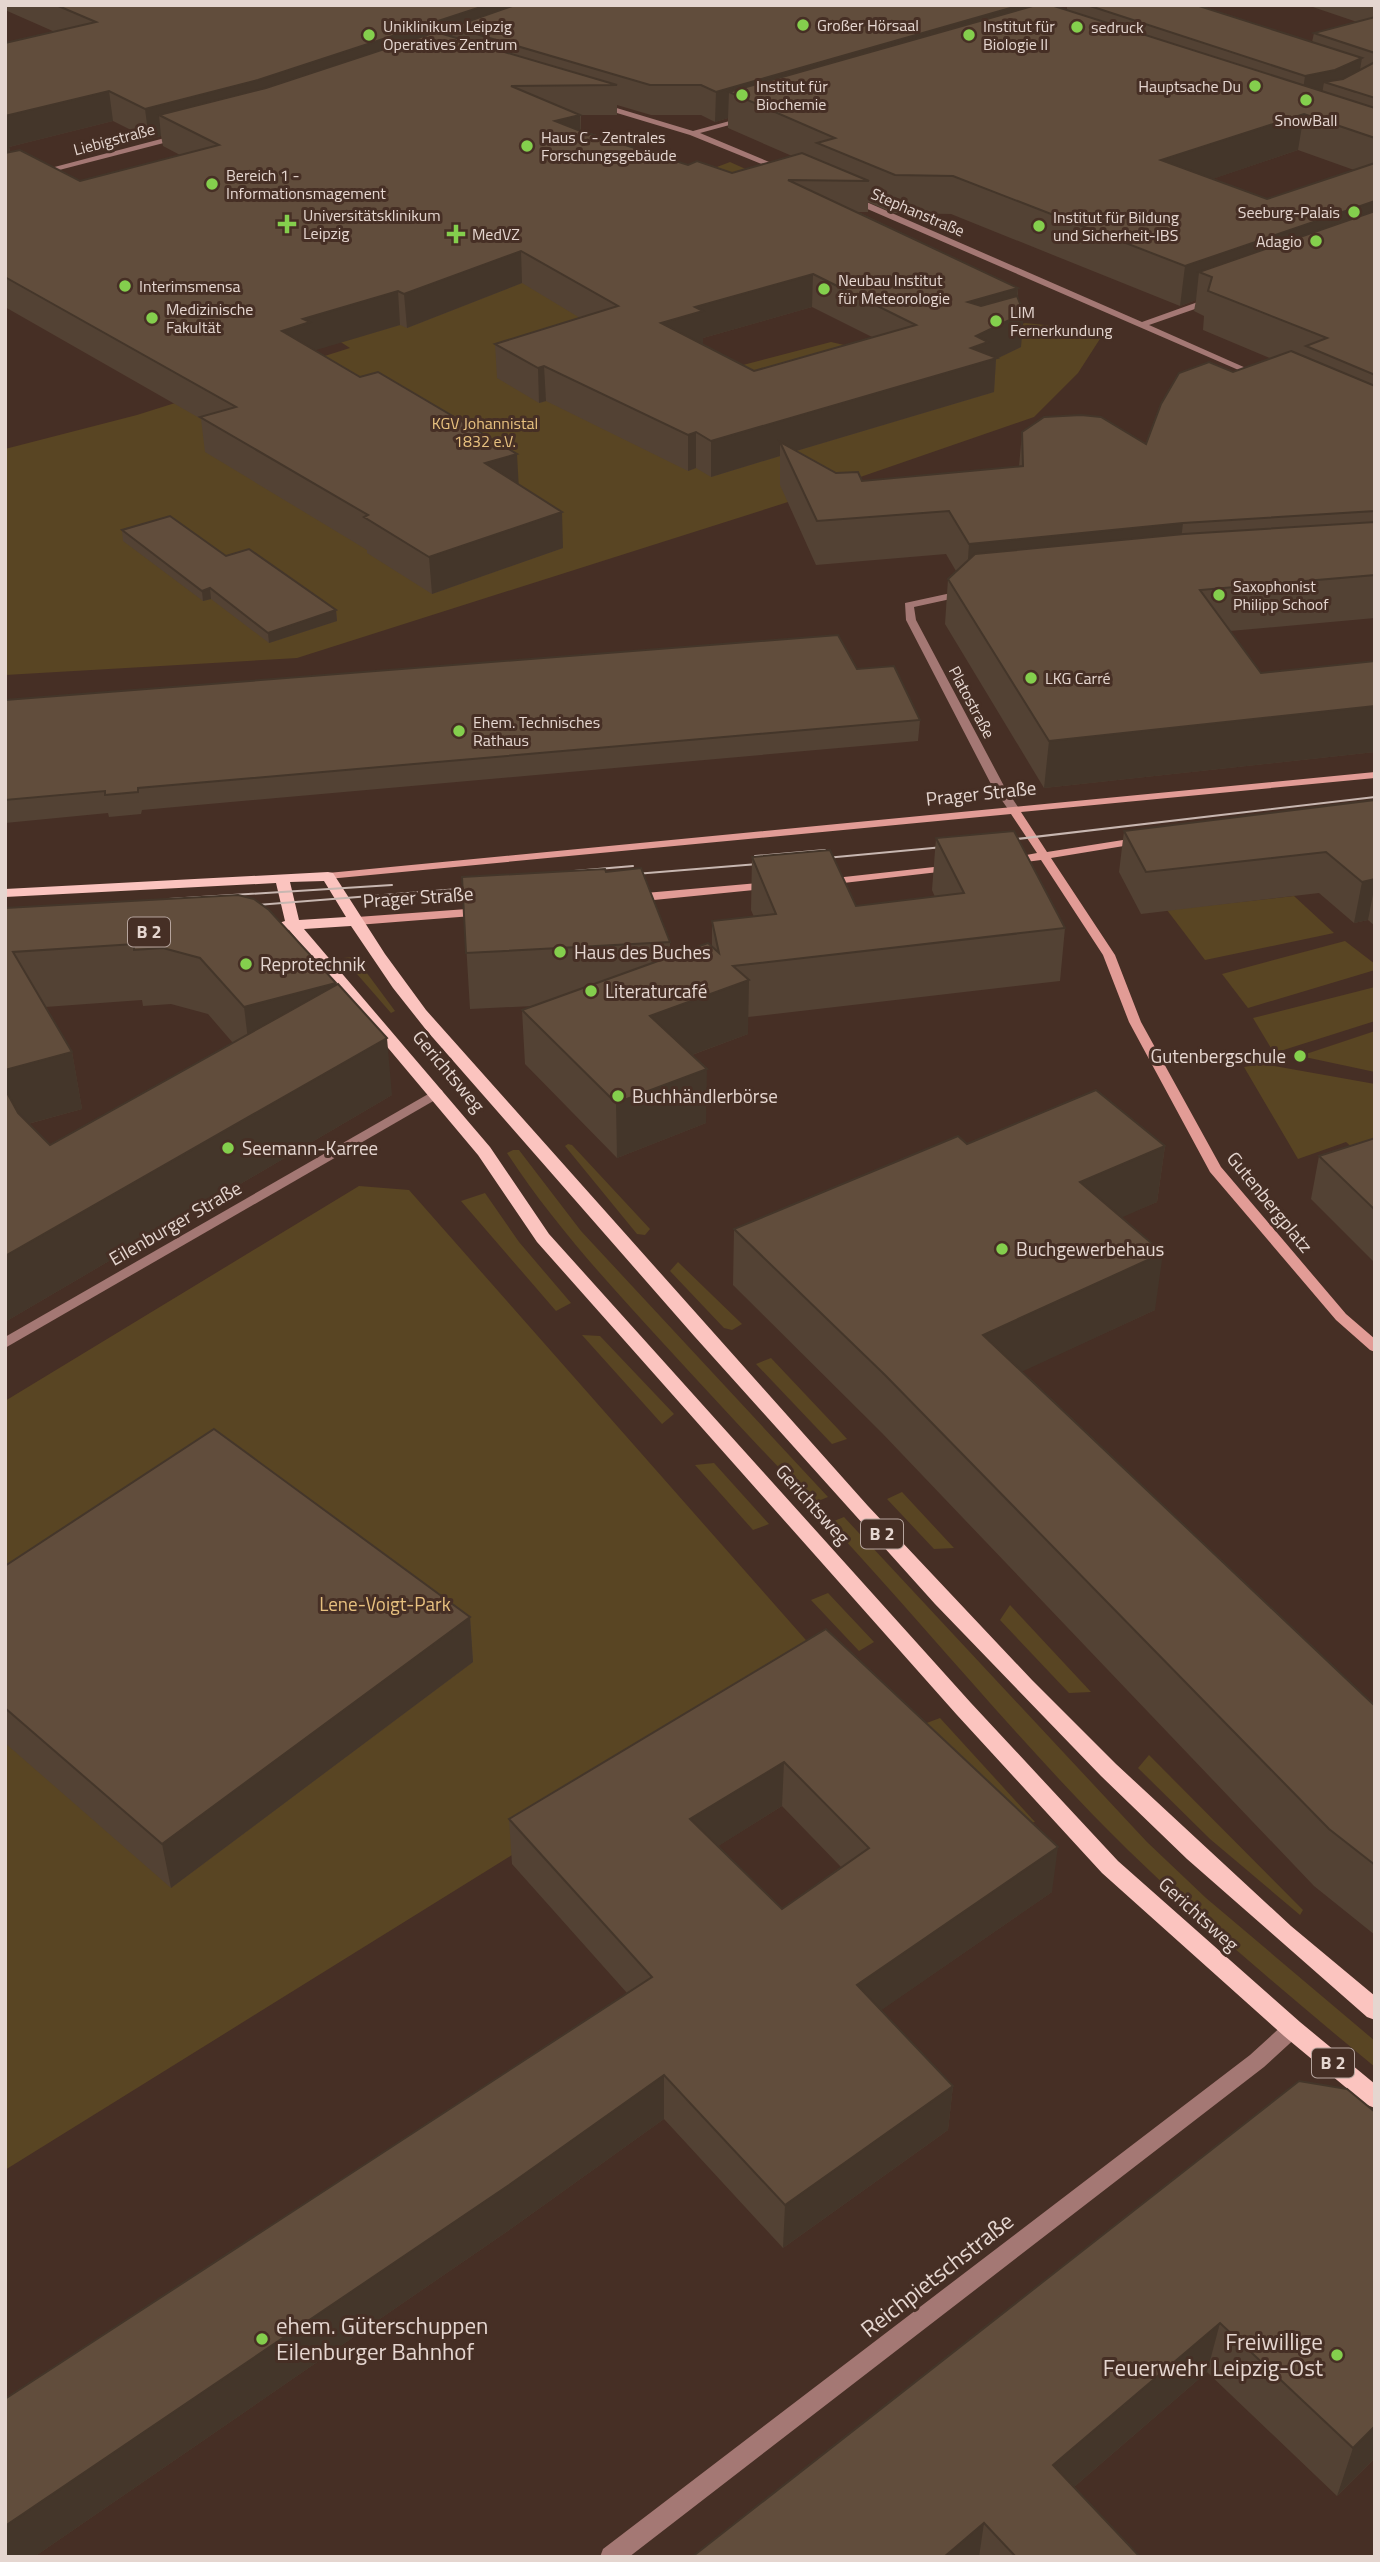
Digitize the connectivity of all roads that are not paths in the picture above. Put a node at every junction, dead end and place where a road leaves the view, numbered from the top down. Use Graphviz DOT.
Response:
graph roads {
  1 [pos="590,102"];
  2 [pos="757,115"];
  3 [pos="692,133"];
  4 [pos="188,134"];
  5 [pos="794,175"];
  6 [pos="5,181"];
  7 [pos="842,195"];
  8 [pos="1226,295"];
  9 [pos="1143,324"];
  10 [pos="1274,382"];
  11 [pos="976,592"];
  12 [pos="1375,775"];
  13 [pos="1014,810"];
  14 [pos="1157,838"];
  15 [pos="1045,857"];
  16 [pos="996,863"];
  17 [pos="959,867"];
  18 [pos="328,876"];
  19 [pos="282,879"];
  20 [pos="810,883"];
  21 [pos="784,885"];
  22 [pos="5,893"];
  23 [pos="624,899"];
  24 [pos="493,911"];
  25 [pos="357,921"];
  26 [pos="293,925"];
  27 [pos="270,926"];
  28 [pos="437,1093"];
  29 [pos="5,1343"];
  30 [pos="1375,1347"];
  31 [pos="1375,2010"];
  32 [pos="1292,2029"];
  33 [pos="1375,2098"];
  34 [pos="611,2557"];
  1 -- 3 [label="street"];
  2 -- 3 [label="street"];
  3 -- 5 [label="street"];
  4 -- 6 [label="street, Liebigstraße"];
  7 -- 9 [label="street, Stephanstraße"];
  8 -- 9 [label="street"];
  9 -- 10 [label="street, Stephanstraße"];
  11 -- 13 [label="street, Platostraße"];
  12 -- 13 [label="main road, Prager Straße"];
  13 -- 15 [label="main road, Gutenbergplatz"];
  13 -- 18 [label="main road, Prager Straße"];
  14 -- 15 [label="main road"];
  15 -- 16 [label="main road"];
  15 -- 30 [label="main road, Gutenbergplatz"];
  17 -- 20 [label="main road"];
  18 -- 19 [label="main road, Prager Straße"];
  18 -- 25 [label="main road, B 2"];
  19 -- 22 [label="main road, Prager Straße"];
  19 -- 26 [label="main road, B 2"];
  21 -- 23 [label="main road"];
  24 -- 25 [label="main road, Prager Straße"];
  25 -- 26 [label="main road, Prager Straße"];
  25 -- 31 [label="main road, Gerichtsweg / B 2"];
  26 -- 27 [label="main road, Prager Straße"];
  26 -- 28 [label="main road, Gerichtsweg / B 2"];
  28 -- 29 [label="street, Eilenburger Straße"];
  28 -- 32 [label="main road, Gerichtsweg / B 2"];
  32 -- 33 [label="main road, Gerichtsweg / B 2"];
  32 -- 34 [label="street, Reichpietschstraße"];
}
